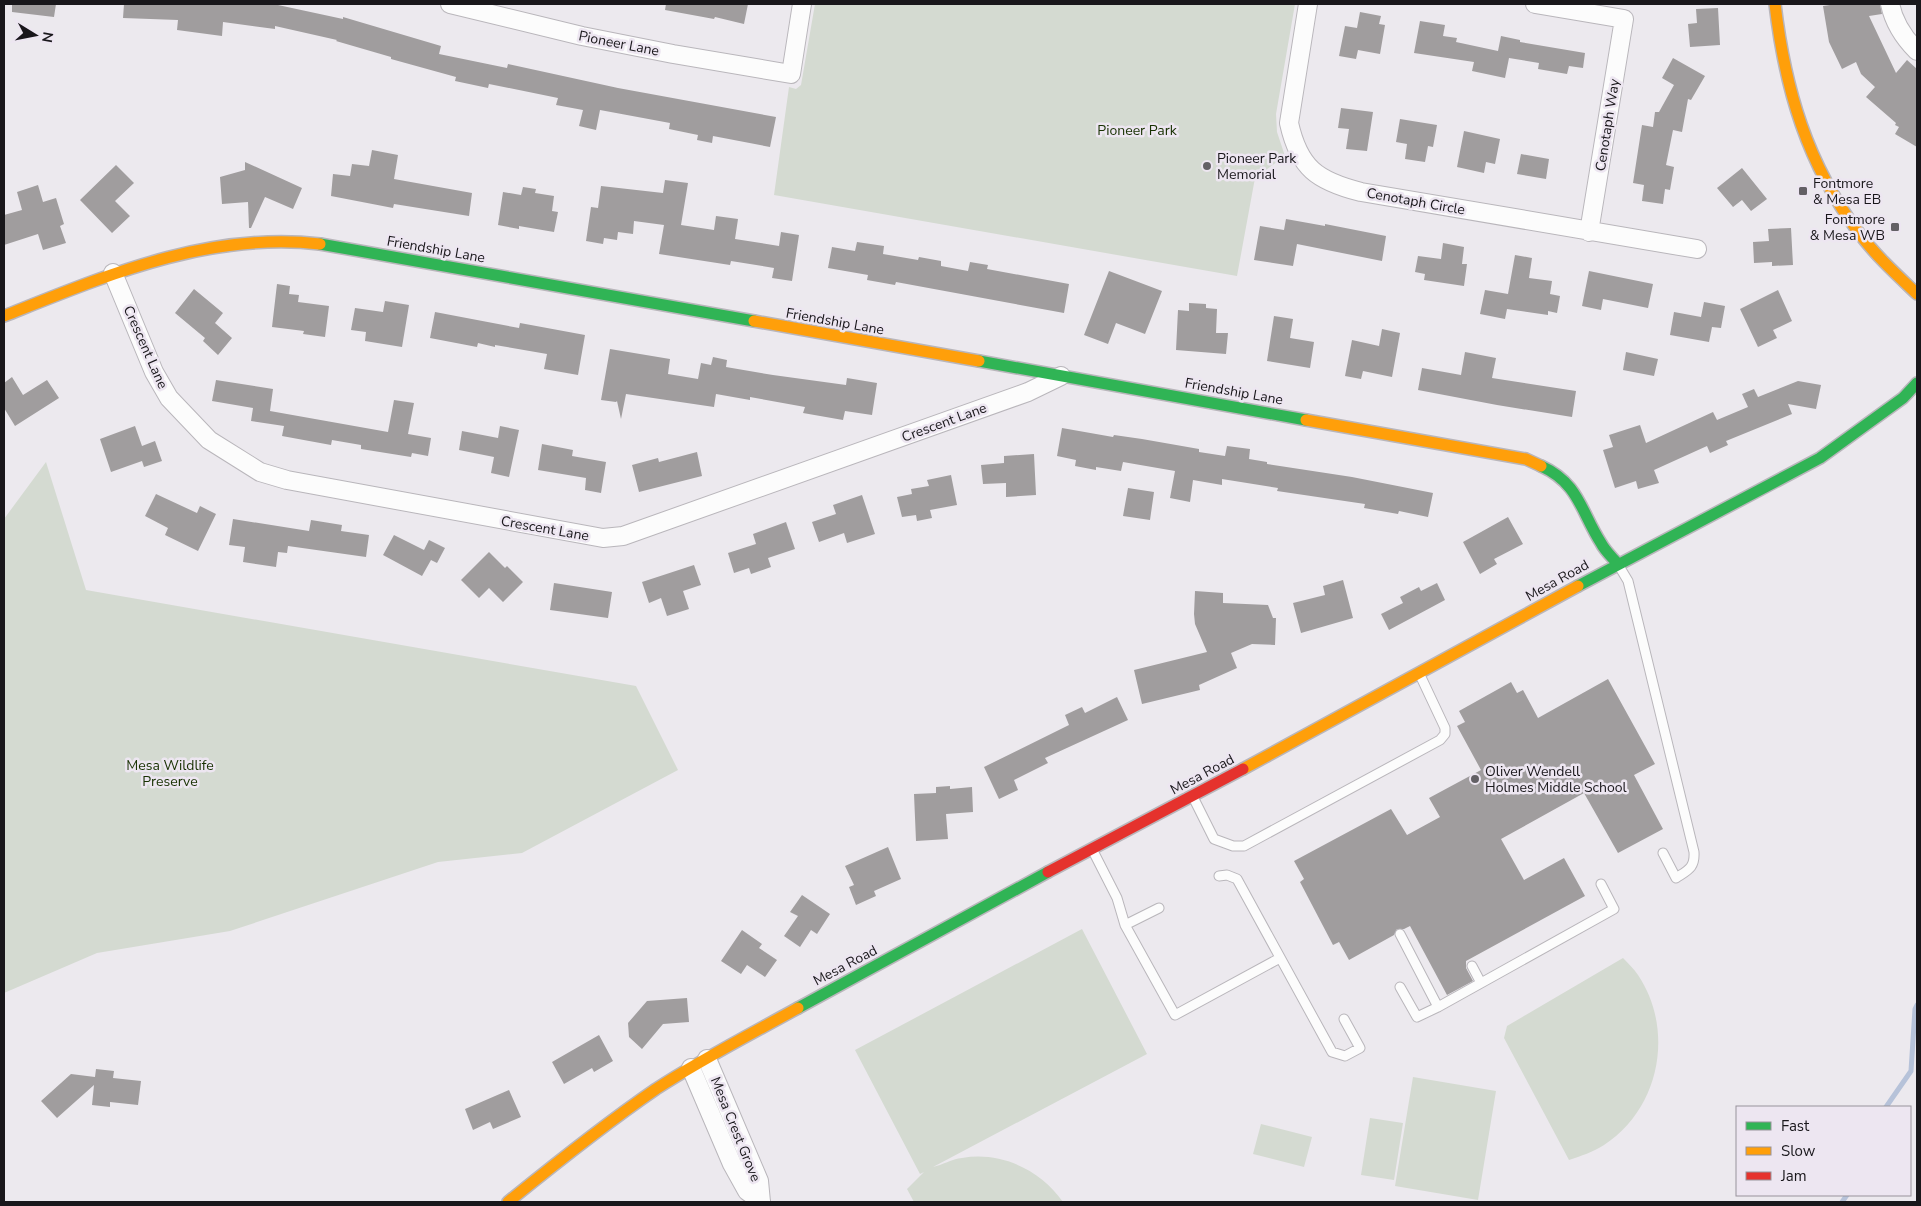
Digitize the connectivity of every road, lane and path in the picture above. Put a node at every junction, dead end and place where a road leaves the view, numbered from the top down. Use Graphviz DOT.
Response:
graph roads {
  1 [pos="450,4"];
  2 [pos="802,4"];
  3 [pos="1308,4"];
  4 [pos="1535,4"];
  5 [pos="1775,4"];
  6 [pos="1890,4"];
  7 [pos="1917,51"];
  8 [pos="1589,232"];
  9 [pos="1696,249"];
  10 [pos="113,273"];
  11 [pos="1917,294"];
  12 [pos="4,316"];
  13 [pos="1061,376"];
  14 [pos="1917,384"];
  15 [pos="1618,564"];
  16 [pos="1418,672"];
  17 [pos="1193,796"];
  18 [pos="1092,848"];
  19 [pos="1662,853"];
  20 [pos="1219,876"];
  21 [pos="1601,884"];
  22 [pos="1159,908"];
  23 [pos="1125,926"];
  24 [pos="1400,934"];
  25 [pos="1280,958"];
  26 [pos="1472,966"];
  27 [pos="1481,983"];
  28 [pos="1400,987"];
  29 [pos="1438,1007"];
  30 [pos="1344,1019"];
  31 [pos="706,1059"];
  32 [pos="691,1068"];
  33 [pos="724,1123"];
  34 [pos="508,1202"];
  35 [pos="761,1202"];
  1 -- 2 [label="street, Pioneer Lane"];
  3 -- 8 [label="street, Cenotaph Circle"];
  4 -- 8 [label="street, Cenotaph Way"];
  5 -- 11 [label="main road"];
  6 -- 7 [label="street"];
  8 -- 9 [label="street, Cenotaph Circle"];
  10 -- 12 [label="main road, Friendship Lane"];
  10 -- 13 [label="main road, Friendship Lane"];
  10 -- 13 [label="street, Crescent Lane"];
  13 -- 15 [label="main road, Friendship Lane"];
  14 -- 15 [label="main road, Mesa Road"];
  15 -- 16 [label="main road, Mesa Road"];
  15 -- 19 [label="lane"];
  16 -- 17 [label="main road, Mesa Road"];
  16 -- 17 [label="lane"];
  17 -- 18 [label="main road, Mesa Road"];
  18 -- 23 [label="lane"];
  18 -- 31 [label="main road, Mesa Road"];
  20 -- 25 [label="lane"];
  21 -- 27 [label="lane"];
  22 -- 23 [label="lane"];
  23 -- 25 [label="lane"];
  24 -- 29 [label="lane"];
  25 -- 30 [label="lane"];
  26 -- 27 [label="lane"];
  27 -- 29 [label="lane"];
  28 -- 29 [label="lane"];
  31 -- 32 [label="main road, Mesa Road"];
  31 -- 33 [label="street, Mesa Crest Grove"];
  32 -- 33 [label="street, Mesa Crest Grove"];
  32 -- 34 [label="main road, Mesa Road"];
  33 -- 35 [label="street, Mesa Crest Grove"];
}
